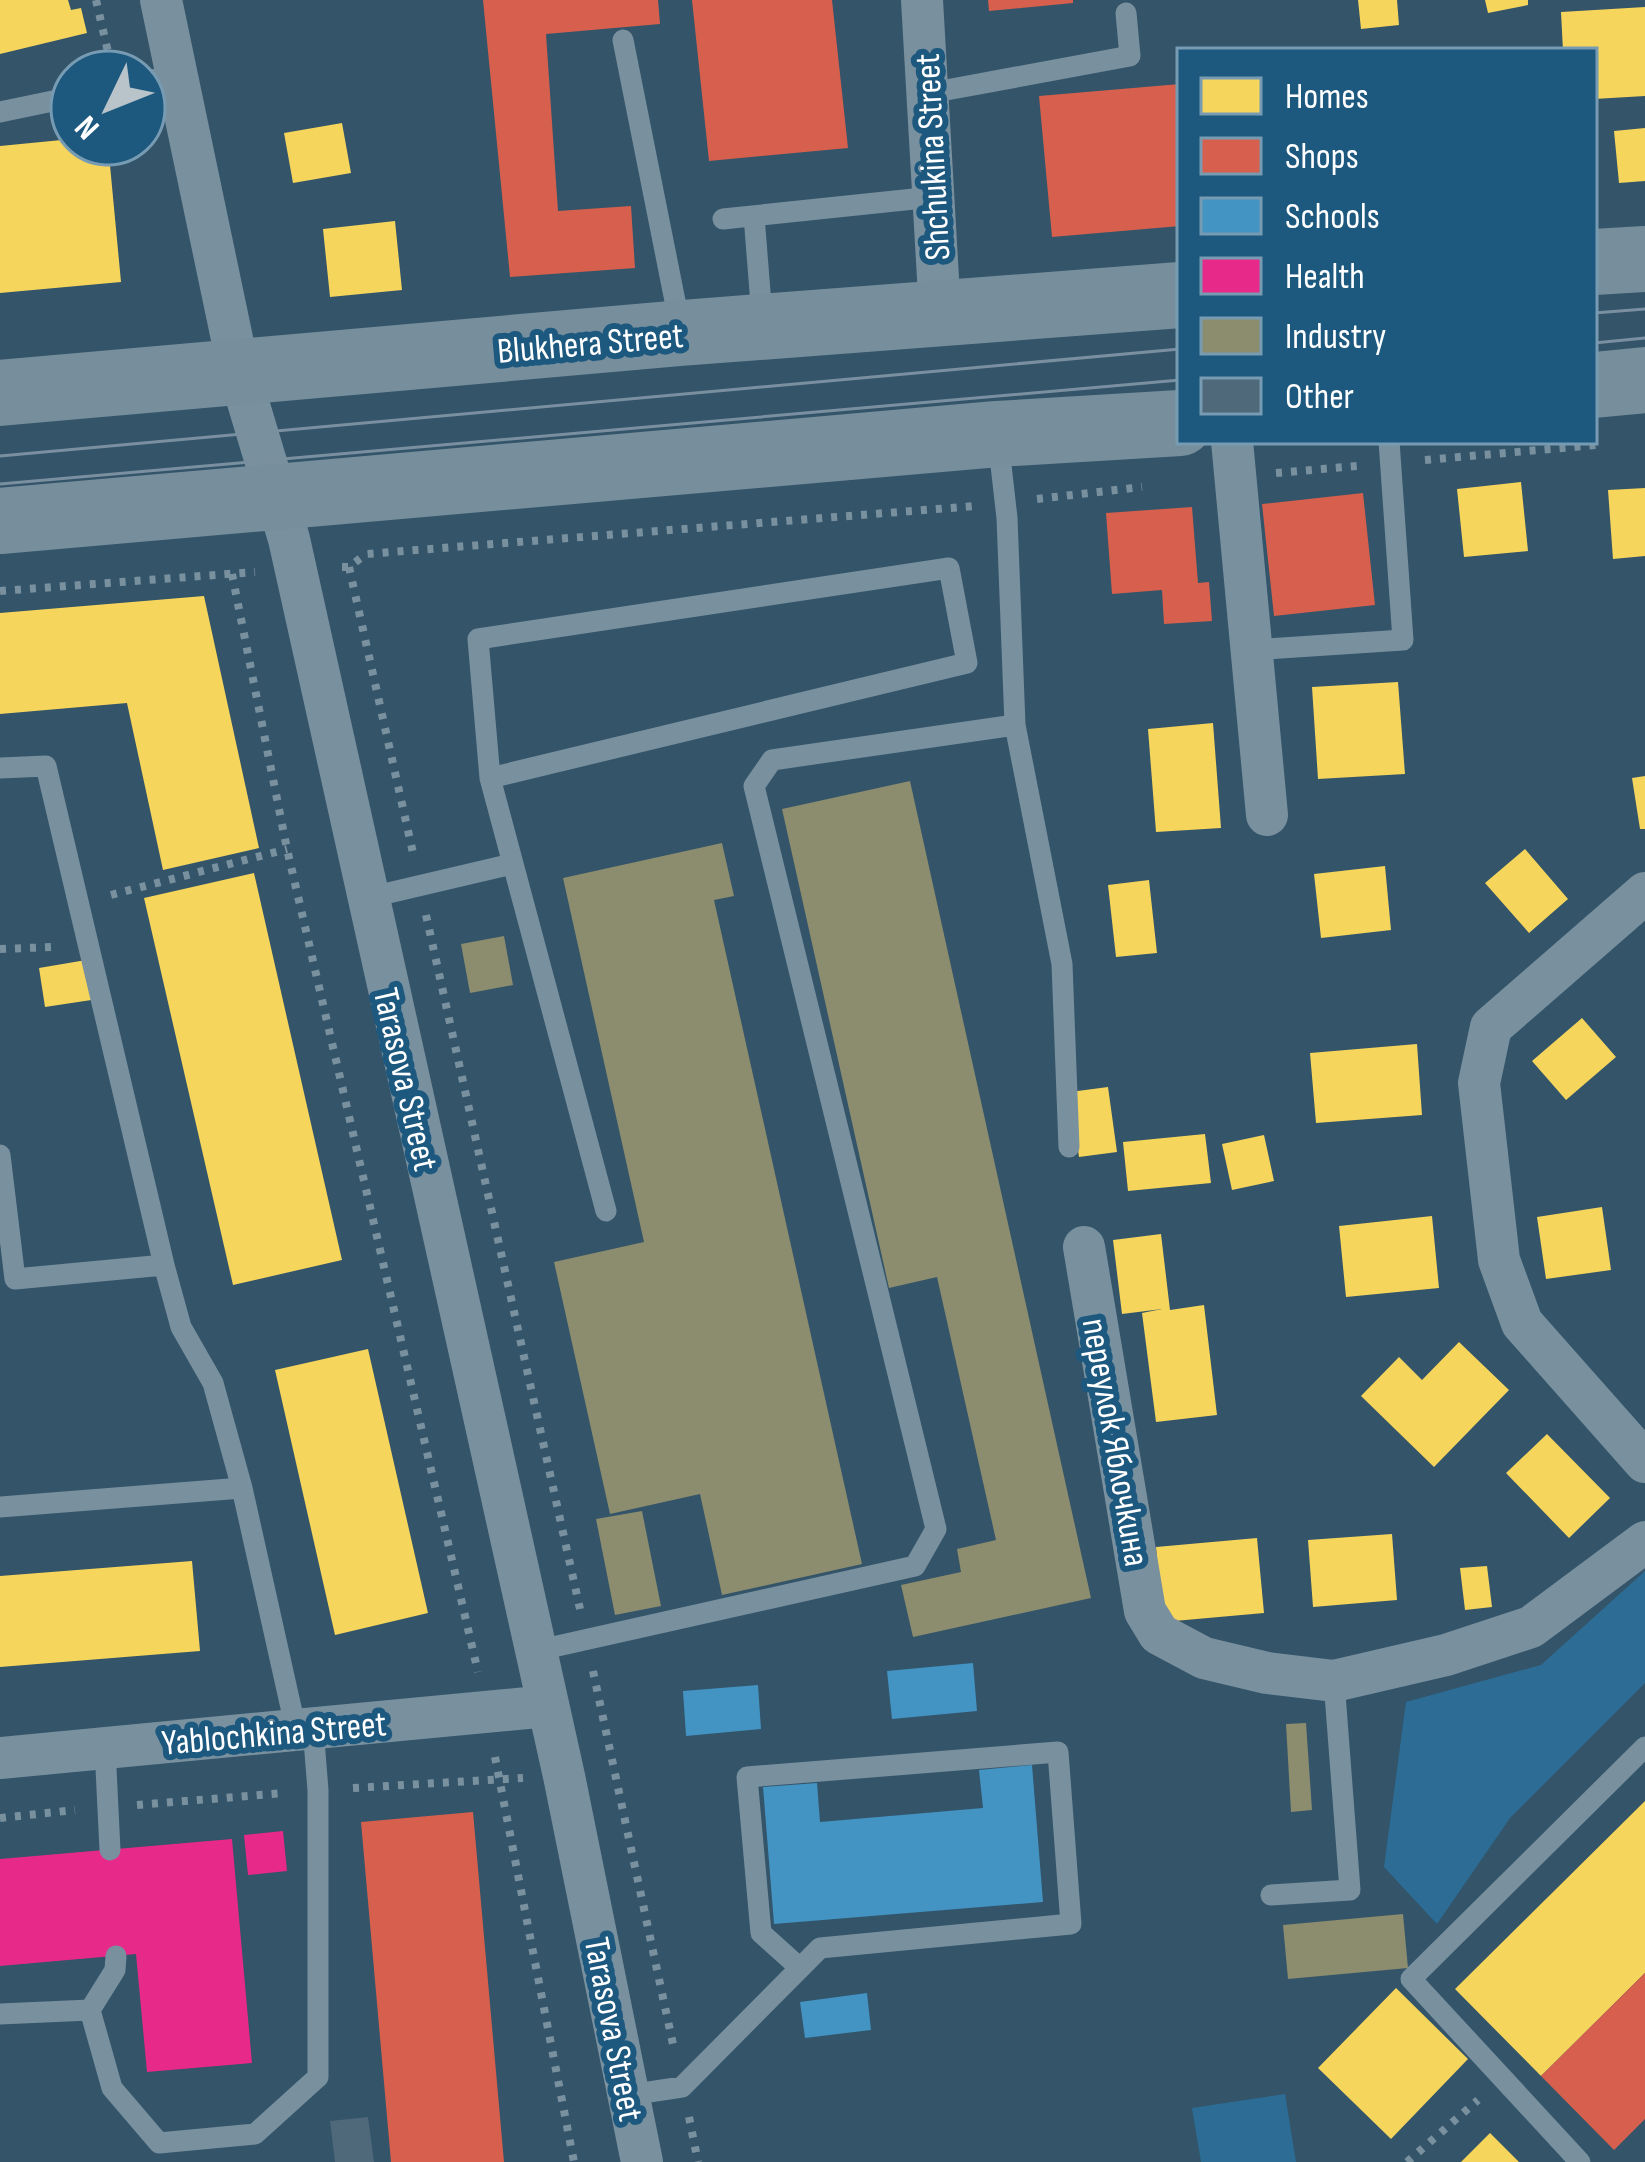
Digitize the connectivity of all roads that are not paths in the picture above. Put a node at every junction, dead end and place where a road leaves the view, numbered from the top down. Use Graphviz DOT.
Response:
graph roads {
  1 [pos="161,0"];
  2 [pos="922,0"];
  3 [pos="1126,13"];
  4 [pos="622,40"];
  5 [pos="161,48"];
  6 [pos="930,93"];
  7 [pos="48,102"];
  8 [pos="168,104"];
  9 [pos="0,112"];
  10 [pos="934,197"];
  11 [pos="754,216"];
  12 [pos="723,219"];
  13 [pos="1645,259"];
  14 [pos="1597,262"];
  15 [pos="1177,295"];
  16 [pos="940,313"];
  17 [pos="763,326"];
  18 [pos="681,333"];
  19 [pos="239,372"];
  20 [pos="1645,380"];
  21 [pos="0,393"];
  22 [pos="1597,414"];
  23 [pos="1177,423"];
  24 [pos="997,434"];
  25 [pos="1390,452"];
  26 [pos="1234,459"];
  27 [pos="276,498"];
  28 [pos="0,521"];
  29 [pos="1252,650"];
  30 [pos="1015,725"];
  31 [pos="0,768"];
  32 [pos="490,778"];
  33 [pos="1267,814"];
  34 [pos="512,864"];
  35 [pos="1645,893"];
  36 [pos="367,898"];
  37 [pos="1070,1148"];
  38 [pos="0,1155"];
  39 [pos="606,1211"];
  40 [pos="1084,1247"];
  41 [pos="164,1265"];
  42 [pos="8,1280"];
  43 [pos="1645,1462"];
  44 [pos="242,1487"];
  45 [pos="0,1507"];
  46 [pos="1645,1542"];
  47 [pos="535,1651"];
  48 [pos="1334,1681"];
  49 [pos="548,1706"];
  50 [pos="304,1729"];
  51 [pos="105,1748"];
  52 [pos="1645,1748"];
  53 [pos="0,1758"];
  54 [pos="110,1850"];
  55 [pos="1271,1894"];
  56 [pos="116,1956"];
  57 [pos="800,1969"];
  58 [pos="91,2011"];
  59 [pos="0,2014"];
  60 [pos="628,2095"];
  61 [pos="642,2162"];
  62 [pos="1580,2162"];
  1 -- 5 [label="street, Tarasova Street"];
  2 -- 6 [label="street, Shchukina Street"];
  3 -- 6 [label="lane"];
  4 -- 18 [label="lane"];
  6 -- 10 [label="street, Shchukina Street"];
  7 -- 9 [label="lane"];
  8 -- 19 [label="street, Tarasova Street"];
  10 -- 11 [label="lane"];
  10 -- 16 [label="street, Shchukina Street"];
  11 -- 12 [label="lane"];
  11 -- 17 [label="lane"];
  13 -- 14 [label="main road"];
  15 -- 16 [label="main road, Blukhera Street"];
  16 -- 17 [label="main road, Blukhera Street"];
  17 -- 18 [label="main road, Blukhera Street"];
  18 -- 19 [label="main road, Blukhera Street"];
  19 -- 21 [label="main road, Blukhera Street"];
  19 -- 27 [label="street, Tarasova Street"];
  20 -- 22 [label="main road"];
  23 -- 24 [label="main road"];
  24 -- 27 [label="main road"];
  24 -- 30 [label="lane"];
  25 -- 29 [label="lane"];
  26 -- 29 [label="street"];
  27 -- 28 [label="main road"];
  27 -- 36 [label="street, Tarasova Street"];
  29 -- 33 [label="street"];
  30 -- 37 [label="lane"];
  30 -- 47 [label="lane"];
  31 -- 41 [label="lane"];
  32 -- 32 [label="lane"];
  32 -- 34 [label="lane"];
  34 -- 36 [label="lane"];
  34 -- 39 [label="lane"];
  35 -- 43 [label="street"];
  36 -- 47 [label="street, Tarasova Street"];
  38 -- 42 [label="lane"];
  40 -- 48 [label="street, переулок Яблочкина"];
  41 -- 42 [label="lane"];
  41 -- 44 [label="lane"];
  44 -- 45 [label="lane"];
  44 -- 50 [label="lane"];
  46 -- 48 [label="street"];
  47 -- 49 [label="street, Tarasova Street"];
  48 -- 55 [label="lane"];
  49 -- 50 [label="street, Yablochkina Street"];
  49 -- 60 [label="street, Tarasova Street"];
  50 -- 51 [label="street, Yablochkina Street"];
  50 -- 58 [label="lane"];
  51 -- 53 [label="street, Yablochkina Street"];
  51 -- 54 [label="lane"];
  52 -- 62 [label="lane"];
  56 -- 58 [label="lane"];
  57 -- 57 [label="lane"];
  57 -- 60 [label="lane"];
  58 -- 59 [label="lane"];
  60 -- 61 [label="street, Tarasova Street"];
}
